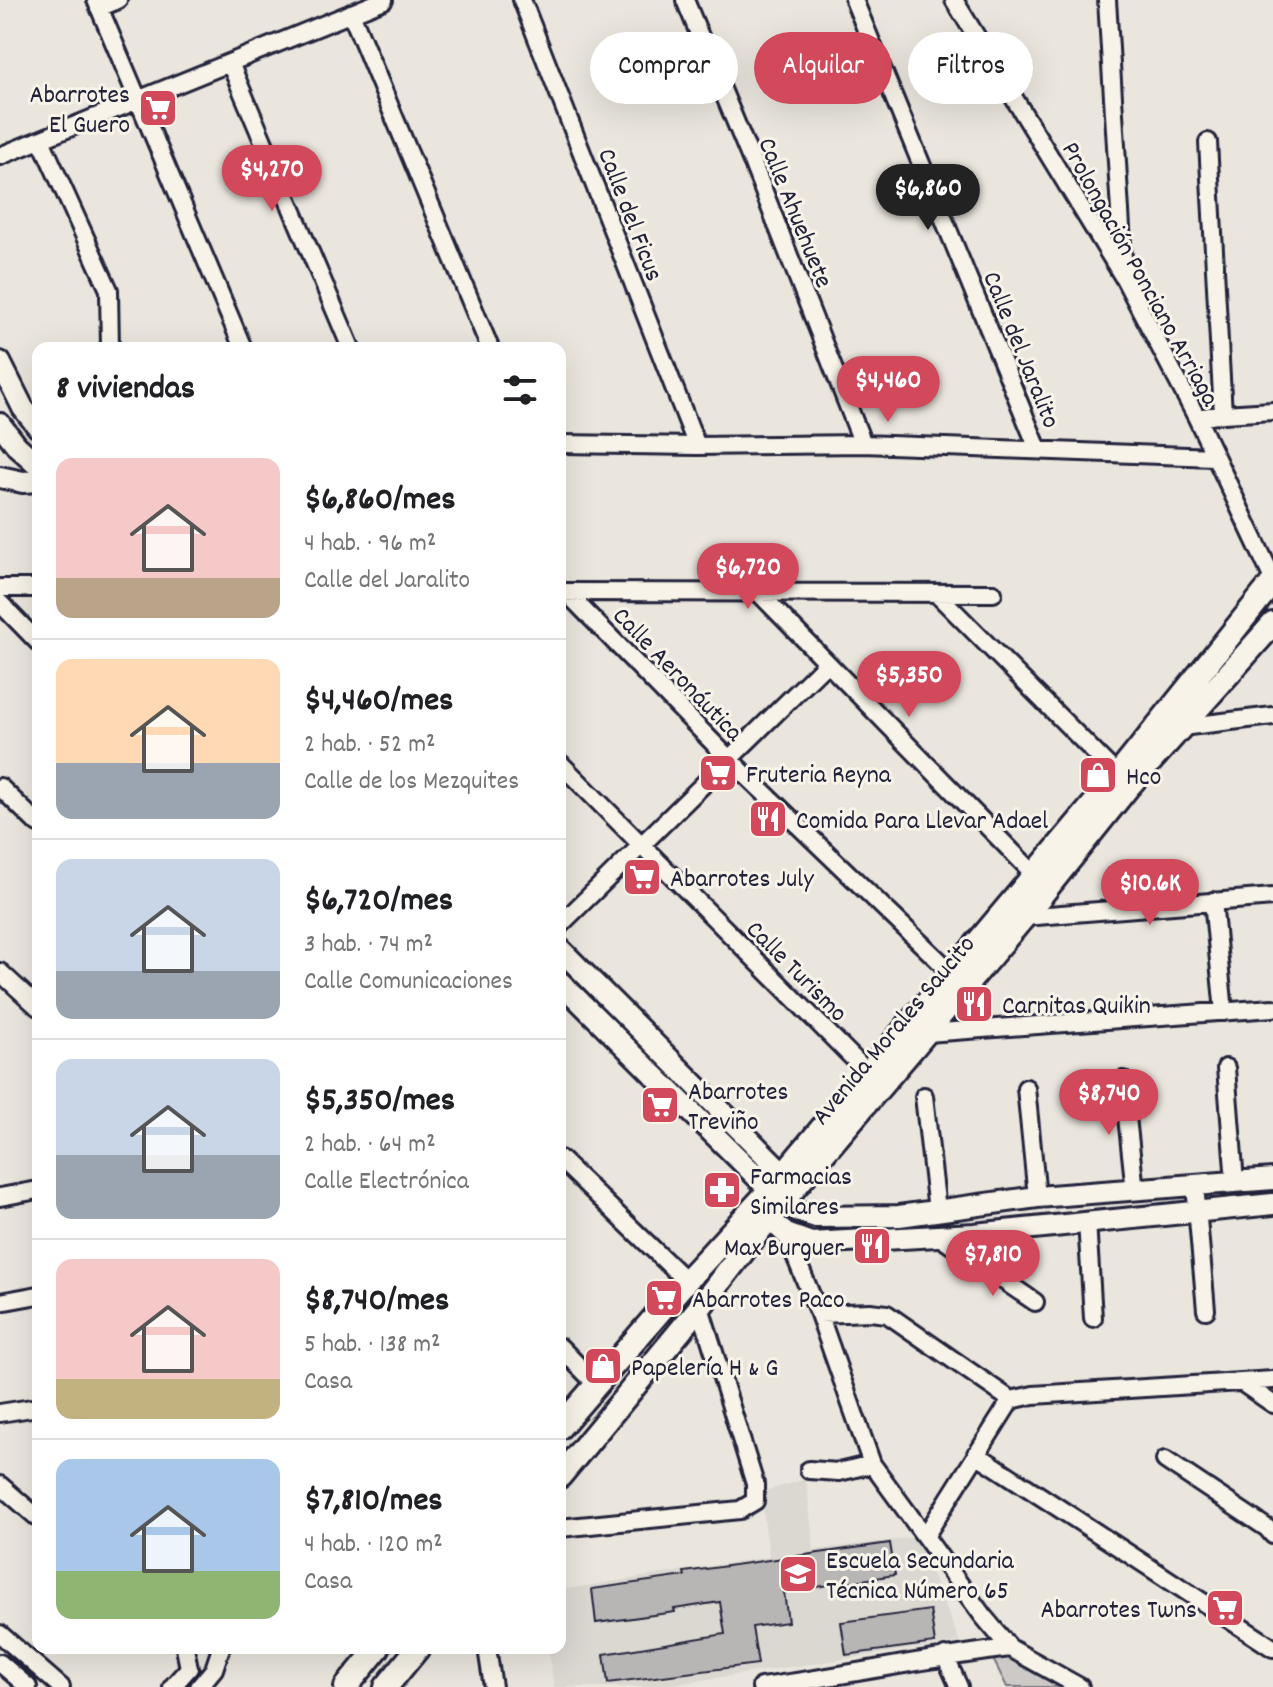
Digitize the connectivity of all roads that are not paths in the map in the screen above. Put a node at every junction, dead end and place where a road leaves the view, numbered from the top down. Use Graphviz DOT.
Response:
graph roads {
  1 [pos="118,0"];
  2 [pos="384,0"];
  3 [pos="522,0"];
  4 [pos="685,0"];
  5 [pos="854,0"];
  6 [pos="954,0"];
  7 [pos="1107,0"];
  8 [pos="98,4"];
  9 [pos="351,13"];
  10 [pos="230,63"];
  11 [pos="138,102"];
  12 [pos="41,140"];
  13 [pos="1208,142"];
  14 [pos="0,156"];
  15 [pos="1124,278"];
  16 [pos="110,342"];
  17 [pos="240,342"];
  18 [pos="348,342"];
  19 [pos="488,342"];
  20 [pos="0,362"];
  21 [pos="1273,411"];
  22 [pos="1223,414"];
  23 [pos="1197,418"];
  24 [pos="32,419"];
  25 [pos="0,424"];
  26 [pos="566,444"];
  27 [pos="863,444"];
  28 [pos="697,446"];
  29 [pos="1038,449"];
  30 [pos="1214,457"];
  31 [pos="32,460"];
  32 [pos="0,477"];
  33 [pos="32,481"];
  34 [pos="1273,580"];
  35 [pos="0,588"];
  36 [pos="32,588"];
  37 [pos="757,591"];
  38 [pos="566,592"];
  39 [pos="936,593"];
  40 [pos="993,593"];
  41 [pos="566,595"];
  42 [pos="0,603"];
  43 [pos="1273,624"];
  44 [pos="32,636"];
  45 [pos="826,664"];
  46 [pos="1273,716"];
  47 [pos="1181,727"];
  48 [pos="728,758"];
  49 [pos="566,769"];
  50 [pos="1123,781"];
  51 [pos="0,787"];
  52 [pos="32,818"];
  53 [pos="640,846"];
  54 [pos="1034,874"];
  55 [pos="1273,897"];
  56 [pos="1213,901"];
  57 [pos="1024,917"];
  58 [pos="566,919"];
  59 [pos="566,956"];
  60 [pos="0,972"];
  61 [pos="958,979"];
  62 [pos="566,988"];
  63 [pos="32,997"];
  64 [pos="1273,1008"];
  65 [pos="1224,1012"];
  66 [pos="927,1033"];
  67 [pos="1226,1068"];
  68 [pos="868,1073"];
  69 [pos="1123,1080"];
  70 [pos="1026,1088"];
  71 [pos="924,1096"];
  72 [pos="566,1165"];
  73 [pos="1273,1179"];
  74 [pos="1235,1182"];
  75 [pos="1195,1185"];
  76 [pos="32,1191"];
  77 [pos="1135,1191"];
  78 [pos="777,1196"];
  79 [pos="0,1197"];
  80 [pos="1037,1197"];
  81 [pos="1273,1204"];
  82 [pos="974,1205"];
  83 [pos="937,1210"];
  84 [pos="1198,1211"];
  85 [pos="1087,1221"];
  86 [pos="786,1234"];
  87 [pos="974,1234"];
  88 [pos="938,1236"];
  89 [pos="686,1281"];
  90 [pos="32,1296"];
  91 [pos="0,1302"];
  92 [pos="1035,1302"];
  93 [pos="700,1307"];
  94 [pos="1206,1310"];
  95 [pos="819,1314"];
  96 [pos="1093,1318"];
  97 [pos="566,1353"];
  98 [pos="1273,1380"];
  99 [pos="1241,1382"];
  100 [pos="596,1384"];
  101 [pos="1011,1400"];
  102 [pos="1273,1404"];
  103 [pos="32,1408"];
  104 [pos="0,1413"];
  105 [pos="566,1420"];
  106 [pos="976,1454"];
  107 [pos="1165,1460"];
  108 [pos="872,1464"];
  109 [pos="566,1469"];
  110 [pos="809,1470"];
  111 [pos="0,1485"];
  112 [pos="32,1513"];
  113 [pos="566,1527"];
  114 [pos="926,1535"];
  115 [pos="1273,1535"];
  116 [pos="0,1634"];
  117 [pos="1010,1648"];
  118 [pos="1273,1648"];
  119 [pos="186,1654"];
  120 [pos="219,1654"];
  121 [pos="373,1654"];
  122 [pos="413,1654"];
  123 [pos="488,1654"];
  124 [pos="945,1656"];
  125 [pos="0,1663"];
  126 [pos="822,1683"];
  127 [pos="28,1687"];
  128 [pos="61,1687"];
  129 [pos="172,1687"];
  130 [pos="199,1687"];
  131 [pos="346,1687"];
  132 [pos="386,1687"];
  133 [pos="493,1687"];
  134 [pos="761,1687"];
  135 [pos="959,1687"];
  136 [pos="1080,1687"];
  1 -- 8 [label="street"];
  2 -- 9 [label="street"];
  3 -- 28 [label="street, Calle del Ficus"];
  4 -- 27 [label="street, Calle Ahuehuete"];
  5 -- 29 [label="street, Calle del Jaralito"];
  6 -- 15 [label="street, Prolongación Ponciano Arriaga"];
  7 -- 15 [label="street"];
  8 -- 11 [label="street"];
  9 -- 10 [label="street"];
  9 -- 19 [label="street"];
  10 -- 11 [label="street"];
  10 -- 18 [label="street"];
  11 -- 12 [label="street"];
  11 -- 17 [label="street"];
  12 -- 14 [label="street"];
  12 -- 16 [label="street"];
  13 -- 22 [label="street"];
  15 -- 23 [label="street, Prolongación Ponciano Arriaga"];
  20 -- 24 [label="street"];
  21 -- 22 [label="street"];
  22 -- 23 [label="street"];
  23 -- 30 [label="street, Prolongación Ponciano Arriaga"];
  25 -- 31 [label="street"];
  26 -- 28 [label="street"];
  27 -- 28 [label="street"];
  27 -- 29 [label="street"];
  29 -- 30 [label="street"];
  30 -- 34 [label="street, Prolongación Ponciano Arriaga"];
  32 -- 33 [label="street"];
  34 -- 50 [label="main road, Avenida Morales Saucito"];
  35 -- 36 [label="street"];
  37 -- 38 [label="street"];
  37 -- 39 [label="street"];
  37 -- 45 [label="street"];
  39 -- 40 [label="street"];
  39 -- 50 [label="street"];
  41 -- 48 [label="street, Calle Aeronáutica"];
  42 -- 44 [label="street"];
  43 -- 47 [label="main road, Avenida Morales Saucito"];
  45 -- 48 [label="street"];
  45 -- 54 [label="street"];
  46 -- 47 [label="street"];
  47 -- 50 [label="main road, Avenida Morales Saucito"];
  48 -- 53 [label="street"];
  48 -- 61 [label="street, Calle Aeronáutica"];
  49 -- 53 [label="street, Calle Turismo"];
  50 -- 54 [label="main road, Avenida Morales Saucito"];
  50 -- 57 [label="main road, Avenida Morales Saucito"];
  51 -- 52 [label="street"];
  53 -- 58 [label="street"];
  53 -- 68 [label="street, Calle Turismo"];
  54 -- 61 [label="main road, Avenida Morales Saucito"];
  55 -- 56 [label="street"];
  56 -- 57 [label="street"];
  56 -- 65 [label="street"];
  57 -- 61 [label="main road, Avenida Morales Saucito"];
  59 -- 78 [label="street"];
  60 -- 63 [label="street"];
  61 -- 66 [label="main road, Avenida Morales Saucito"];
  61 -- 68 [label="main road, Avenida Morales Saucito"];
  62 -- 78 [label="street"];
  64 -- 65 [label="street"];
  65 -- 66 [label="street"];
  66 -- 78 [label="main road, Avenida Morales Saucito"];
  67 -- 74 [label="street"];
  68 -- 78 [label="main road, Avenida Morales Saucito"];
  69 -- 77 [label="street"];
  70 -- 80 [label="street"];
  71 -- 83 [label="street"];
  72 -- 89 [label="street"];
  73 -- 74 [label="street"];
  74 -- 75 [label="street"];
  75 -- 77 [label="street"];
  75 -- 84 [label="street"];
  76 -- 79 [label="street"];
  77 -- 80 [label="street"];
  78 -- 83 [label="street"];
  78 -- 86 [label="street"];
  78 -- 89 [label="main road, Avenida Morales Saucito"];
  78 -- 93 [label="main road, Avenida Morales Saucito"];
  80 -- 82 [label="street"];
  81 -- 84 [label="street"];
  82 -- 83 [label="street"];
  82 -- 87 [label="street"];
  84 -- 85 [label="street"];
  84 -- 94 [label="street"];
  85 -- 87 [label="street"];
  85 -- 96 [label="street"];
  86 -- 88 [label="street"];
  86 -- 95 [label="street"];
  87 -- 88 [label="street"];
  88 -- 92 [label="street"];
  89 -- 100 [label="main road, Avenida Morales Saucito"];
  90 -- 91 [label="street"];
  93 -- 109 [label="main road, Avenida Morales Saucito"];
  93 -- 113 [label="street"];
  95 -- 101 [label="street"];
  95 -- 108 [label="street"];
  97 -- 100 [label="street"];
  98 -- 99 [label="street"];
  99 -- 101 [label="street"];
  99 -- 102 [label="street"];
  100 -- 105 [label="main road, Avenida Morales Saucito"];
  101 -- 106 [label="street"];
  103 -- 104 [label="street"];
  106 -- 114 [label="street"];
  106 -- 118 [label="street"];
  107 -- 115 [label="street"];
  108 -- 110 [label="street"];
  108 -- 114 [label="street"];
  111 -- 112 [label="street"];
  114 -- 117 [label="street"];
  116 -- 128 [label="street"];
  117 -- 124 [label="street"];
  117 -- 136 [label="street"];
  119 -- 129 [label="street"];
  120 -- 130 [label="street"];
  121 -- 131 [label="main road"];
  122 -- 132 [label="main road"];
  123 -- 133 [label="street"];
  124 -- 126 [label="street"];
  124 -- 135 [label="street"];
  125 -- 127 [label="street"];
  126 -- 134 [label="street"];
}
